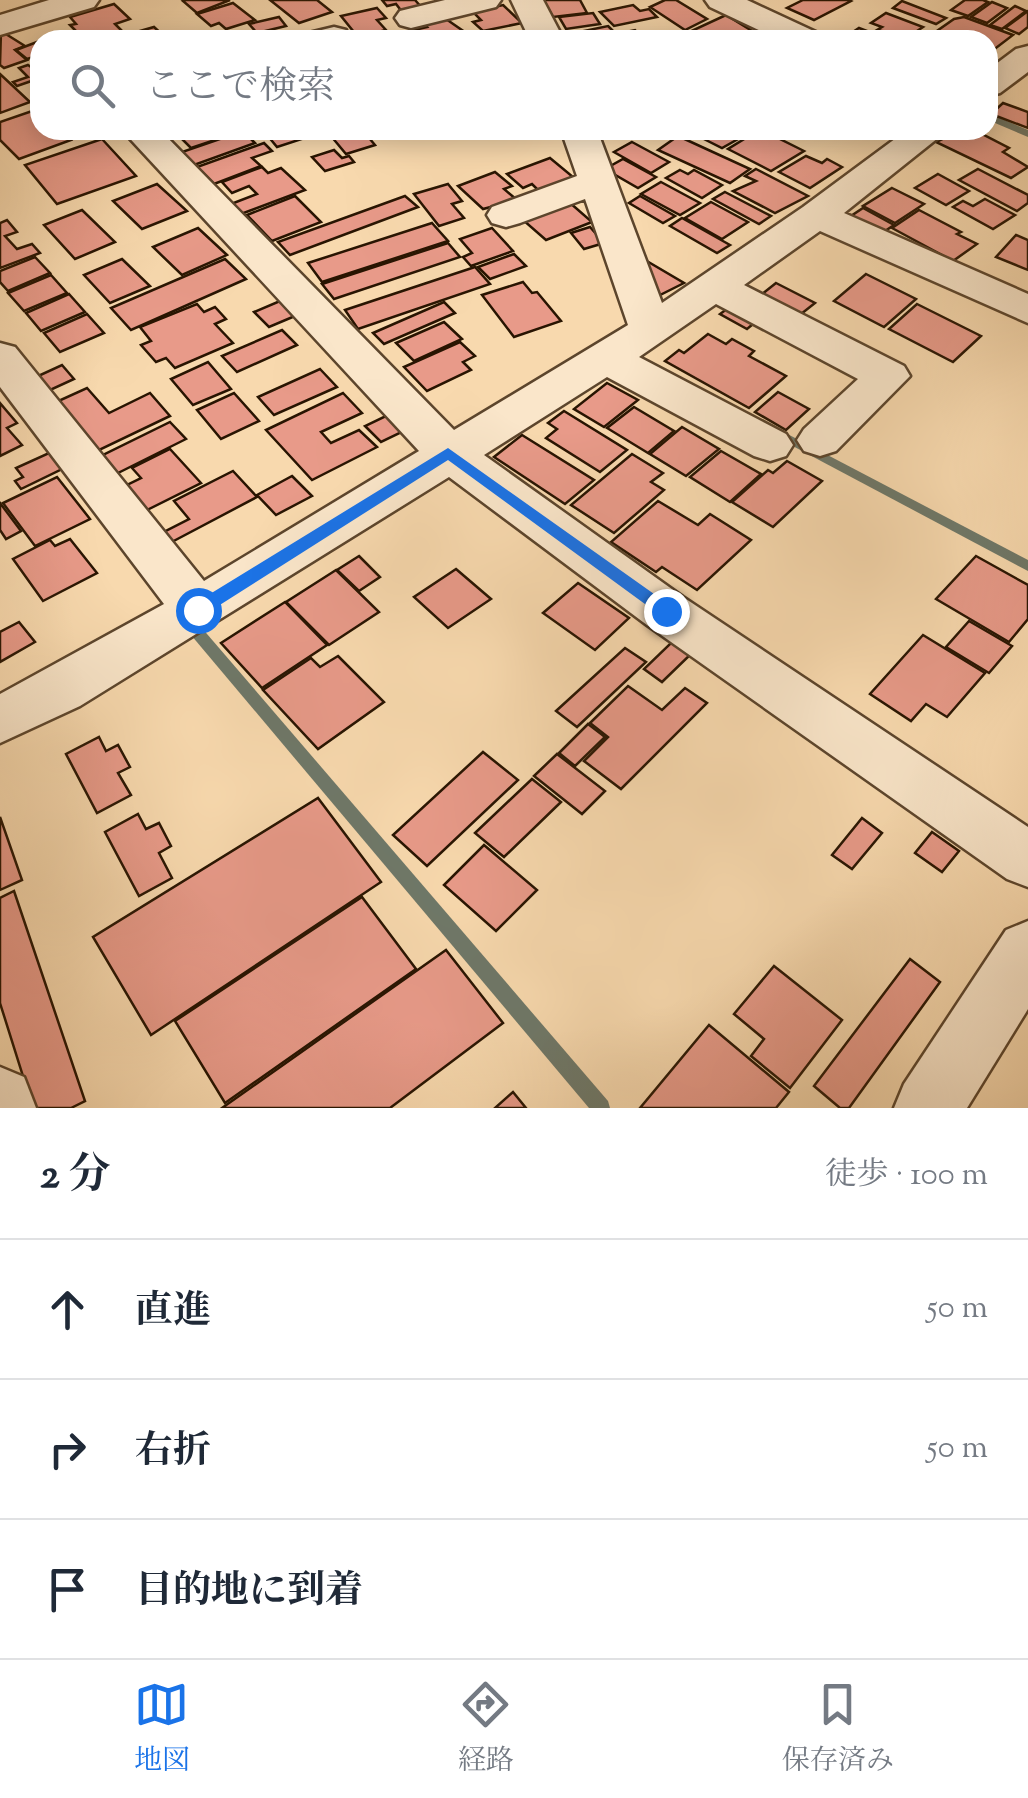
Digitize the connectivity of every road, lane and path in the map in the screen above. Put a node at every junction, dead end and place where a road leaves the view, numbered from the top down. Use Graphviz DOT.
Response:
graph roads {
  1 [pos="83,0"];
  2 [pos="485,0"];
  3 [pos="526,0"];
  4 [pos="721,0"];
  5 [pos="16,13"];
  6 [pos="410,18"];
  7 [pos="40,30"];
  8 [pos="542,30"];
  9 [pos="775,30"];
  10 [pos="1028,56"];
  11 [pos="998,92"];
  12 [pos="150,140"];
  13 [pos="917,140"];
  14 [pos="594,146"];
  15 [pos="506,215"];
  16 [pos="817,215"];
  17 [pos="714,286"];
  18 [pos="1028,310"];
  19 [pos="650,330"];
  20 [pos="0,357"];
  21 [pos="606,358"];
  22 [pos="820,440"];
  23 [pos="770,445"];
  24 [pos="448,453"];
  25 [pos="198,610"];
  26 [pos="0,720"];
  27 [pos="1028,860"];
  28 [pos="1028,951"];
  29 [pos="928,1108"];
  1 -- 5 [label="street"];
  2 -- 6 [label="street"];
  3 -- 8 [label="street"];
  4 -- 9 [label="street"];
  5 -- 7 [label="street"];
  10 -- 11 [label="street"];
  12 -- 24 [label="street"];
  13 -- 16 [label="street"];
  14 -- 15 [label="street"];
  14 -- 19 [label="street"];
  16 -- 17 [label="street"];
  16 -- 18 [label="street"];
  17 -- 19 [label="street"];
  17 -- 22 [label="street"];
  19 -- 21 [label="street"];
  20 -- 25 [label="street"];
  21 -- 23 [label="street"];
  21 -- 24 [label="street"];
  24 -- 25 [label="street"];
  24 -- 27 [label="street"];
  25 -- 26 [label="street"];
  28 -- 29 [label="street"];
}
